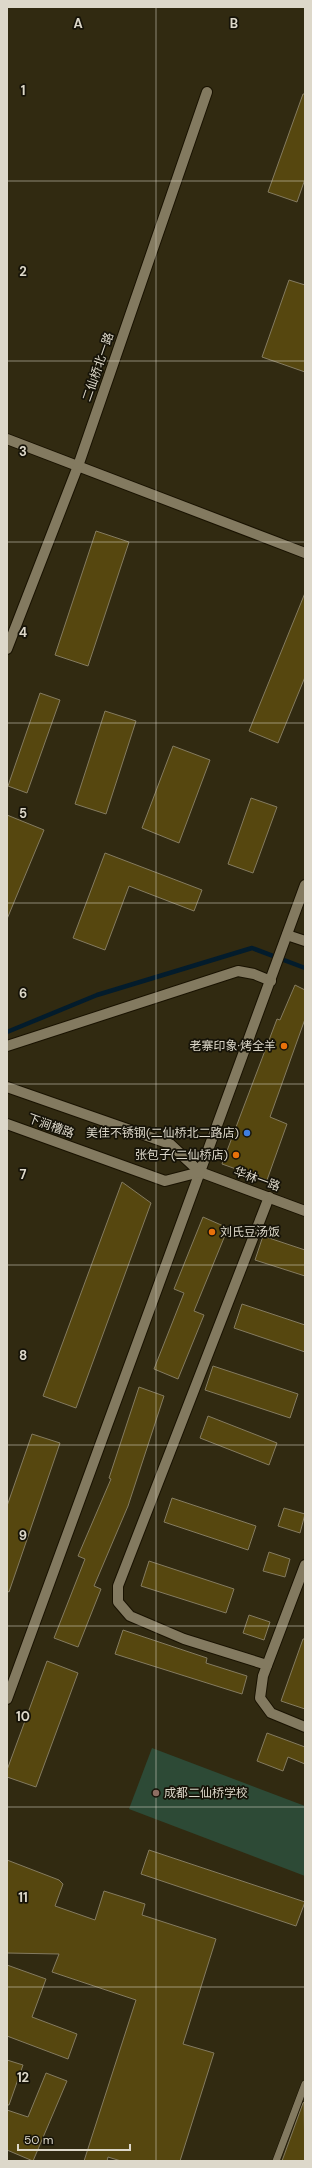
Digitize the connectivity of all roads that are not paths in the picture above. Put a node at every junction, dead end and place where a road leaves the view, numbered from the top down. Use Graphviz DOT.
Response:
graph roads {
  1 [pos="207,92"];
  2 [pos="7,439"];
  3 [pos="78,466"];
  4 [pos="305,553"];
  5 [pos="7,649"];
  6 [pos="305,885"];
  7 [pos="286,938"];
  8 [pos="305,942"];
  9 [pos="272,977"];
  10 [pos="7,1046"];
  11 [pos="7,1087"];
  12 [pos="7,1124"];
  13 [pos="200,1172"];
  14 [pos="269,1197"];
  15 [pos="305,1210"];
  16 [pos="305,1565"];
  17 [pos="267,1665"];
  18 [pos="7,1699"];
  19 [pos="305,1726"];
  20 [pos="305,2084"];
  21 [pos="276,2161"];
  1 -- 3 [label="street, 二仙桥北一路"];
  2 -- 3 [label="street"];
  3 -- 4 [label="street"];
  3 -- 5 [label="street, 二仙桥北一路"];
  6 -- 7 [label="street"];
  7 -- 8 [label="street"];
  7 -- 9 [label="street"];
  9 -- 10 [label="street"];
  9 -- 13 [label="street"];
  11 -- 13 [label="street"];
  12 -- 13 [label="street, 下涧槽路"];
  13 -- 14 [label="street, 华林一路"];
  13 -- 18 [label="street"];
  14 -- 15 [label="street, 华林一路"];
  14 -- 17 [label="street"];
  16 -- 17 [label="street"];
  17 -- 19 [label="street"];
  20 -- 21 [label="lane"];
}
